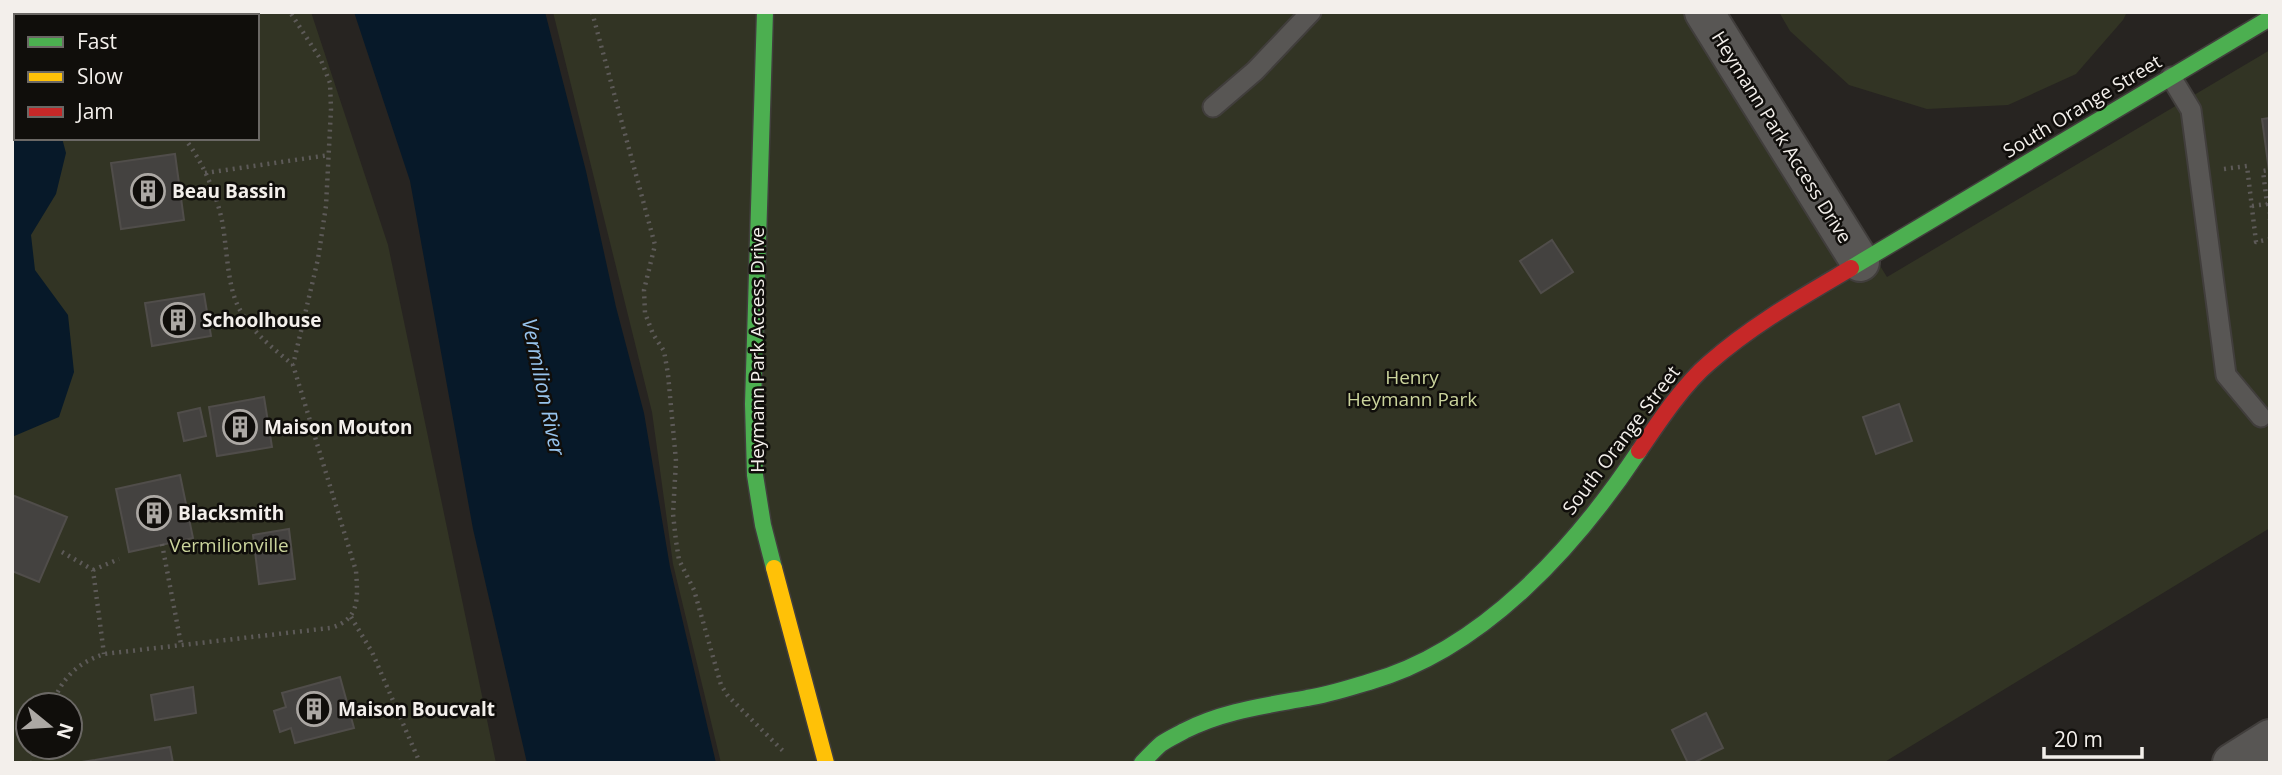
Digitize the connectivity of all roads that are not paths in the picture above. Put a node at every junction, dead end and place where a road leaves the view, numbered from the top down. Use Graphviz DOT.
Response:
graph roads {
  1 [pos="765,12"];
  2 [pos="1311,12"];
  3 [pos="1704,12"];
  4 [pos="2270,18"];
  5 [pos="2171,77"];
  6 [pos="1213,107"];
  7 [pos="1860,262"];
  8 [pos="2261,417"];
  9 [pos="2270,739"];
  10 [pos="826,763"];
  11 [pos="1142,763"];
  12 [pos="2232,763"];
  1 -- 10 [label="street, Heymann Park Access Drive"];
  2 -- 6 [label="lane"];
  3 -- 7 [label="street, Heymann Park Access Drive"];
  4 -- 5 [label="street, South Orange Street"];
  5 -- 7 [label="street, South Orange Street"];
  5 -- 8 [label="lane"];
  7 -- 11 [label="street, South Orange Street"];
  9 -- 12 [label="street"];
}
